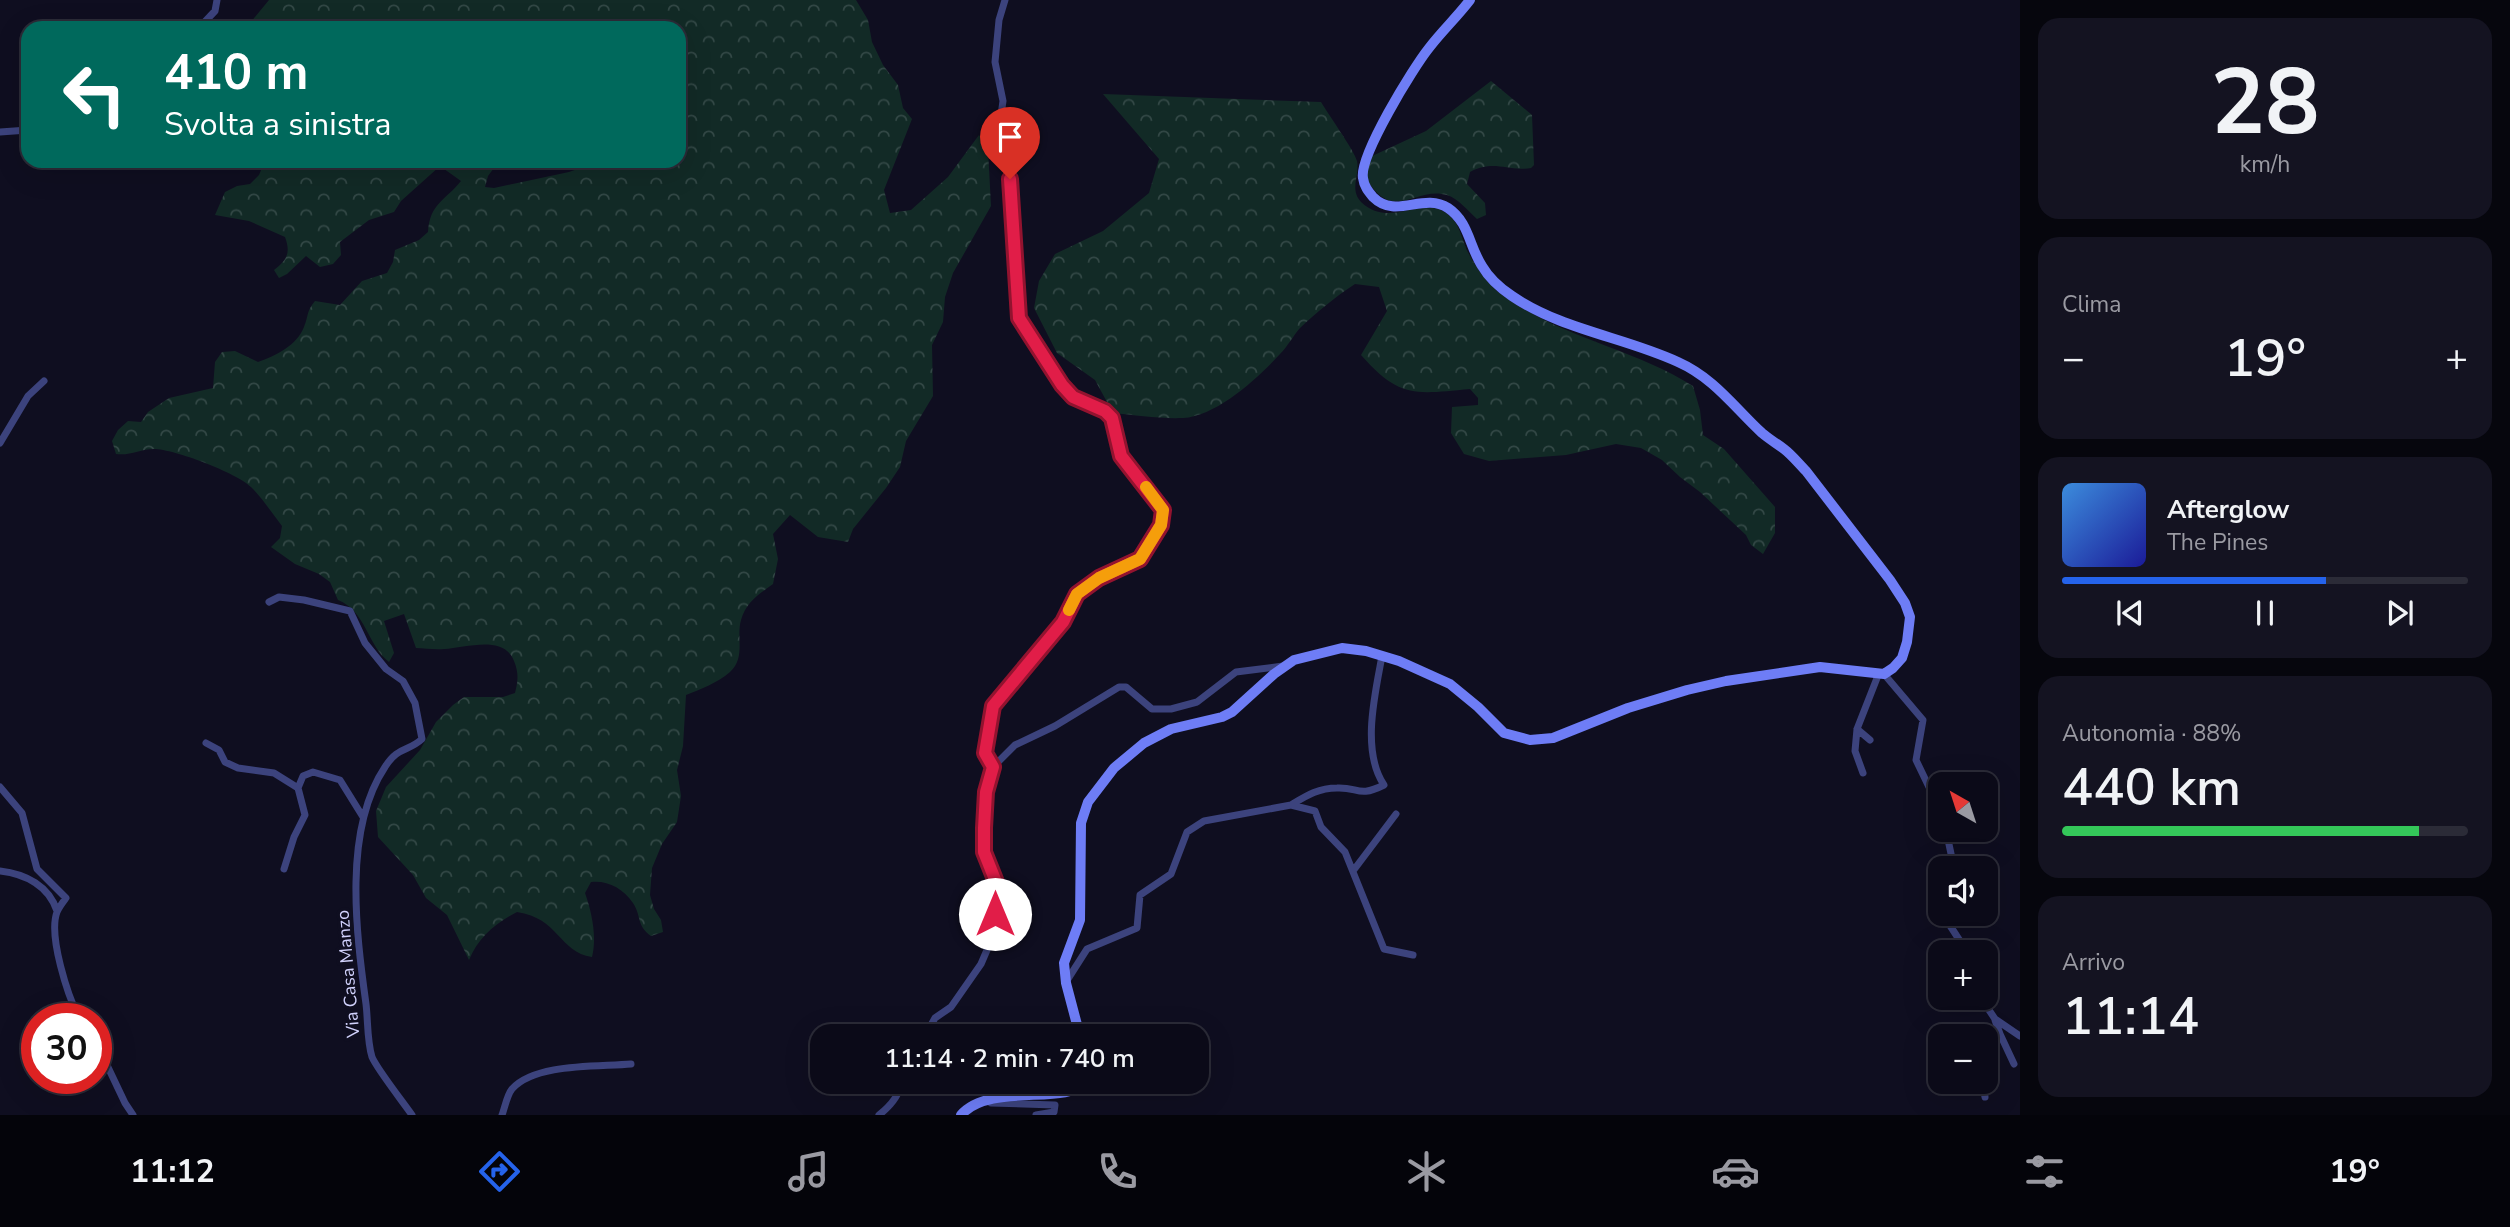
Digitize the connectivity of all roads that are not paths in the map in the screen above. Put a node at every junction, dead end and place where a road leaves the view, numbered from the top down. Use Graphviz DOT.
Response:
graph roads {
  1 [pos="217,0"];
  2 [pos="1005,0"];
  3 [pos="1471,0"];
  4 [pos="206,21"];
  5 [pos="21,130"];
  6 [pos="0,132"];
  7 [pos="44,381"];
  8 [pos="0,443"];
  9 [pos="268,602"];
  10 [pos="1382,656"];
  11 [pos="1284,666"];
  12 [pos="1881,673"];
  13 [pos="1857,729"];
  14 [pos="1870,740"];
  15 [pos="206,743"];
  16 [pos="993,767"];
  17 [pos="1863,773"];
  18 [pos="1928,785"];
  19 [pos="0,787"];
  20 [pos="298,788"];
  21 [pos="1292,806"];
  22 [pos="1396,814"];
  23 [pos="363,817"];
  24 [pos="284,869"];
  25 [pos="1353,871"];
  26 [pos="0,872"];
  27 [pos="57,911"];
  28 [pos="1413,955"];
  29 [pos="1066,983"];
  30 [pos="74,1003"];
  31 [pos="1988,1010"];
  32 [pos="1994,1019"];
  33 [pos="932,1024"];
  34 [pos="1077,1024"];
  35 [pos="2000,1034"];
  36 [pos="2020,1037"];
  37 [pos="631,1064"];
  38 [pos="2014,1064"];
  39 [pos="112,1076"];
  40 [pos="897,1094"];
  41 [pos="1031,1094"];
  42 [pos="1984,1094"];
  43 [pos="1985,1097"];
  44 [pos="980,1103"];
  45 [pos="133,1115"];
  46 [pos="412,1115"];
  47 [pos="502,1115"];
  48 [pos="879,1115"];
  49 [pos="961,1115"];
  50 [pos="1036,1115"];
  1 -- 4 [label="street"];
  2 -- 16 [label="street"];
  3 -- 12 [label="street"];
  5 -- 6 [label="street"];
  7 -- 8 [label="street"];
  9 -- 23 [label="street, Via Casa Manzo"];
  10 -- 11 [label="street"];
  10 -- 12 [label="street"];
  10 -- 21 [label="street"];
  11 -- 16 [label="street"];
  11 -- 29 [label="street"];
  12 -- 13 [label="street"];
  12 -- 18 [label="street"];
  13 -- 14 [label="street"];
  13 -- 17 [label="street"];
  15 -- 20 [label="street"];
  16 -- 33 [label="street"];
  19 -- 27 [label="street"];
  20 -- 23 [label="street"];
  20 -- 24 [label="street"];
  21 -- 25 [label="street"];
  21 -- 29 [label="street"];
  22 -- 25 [label="street"];
  23 -- 46 [label="street, Via Casa Manzo"];
  25 -- 28 [label="street"];
  26 -- 27 [label="street"];
  27 -- 30 [label="street"];
  29 -- 34 [label="street"];
  31 -- 32 [label="street"];
  32 -- 35 [label="street"];
  32 -- 36 [label="street"];
  35 -- 38 [label="street"];
  37 -- 47 [label="street"];
  39 -- 45 [label="street"];
  40 -- 48 [label="street"];
  41 -- 44 [label="street"];
  42 -- 43 [label="street"];
  44 -- 49 [label="street"];
  44 -- 50 [label="street"];
}
